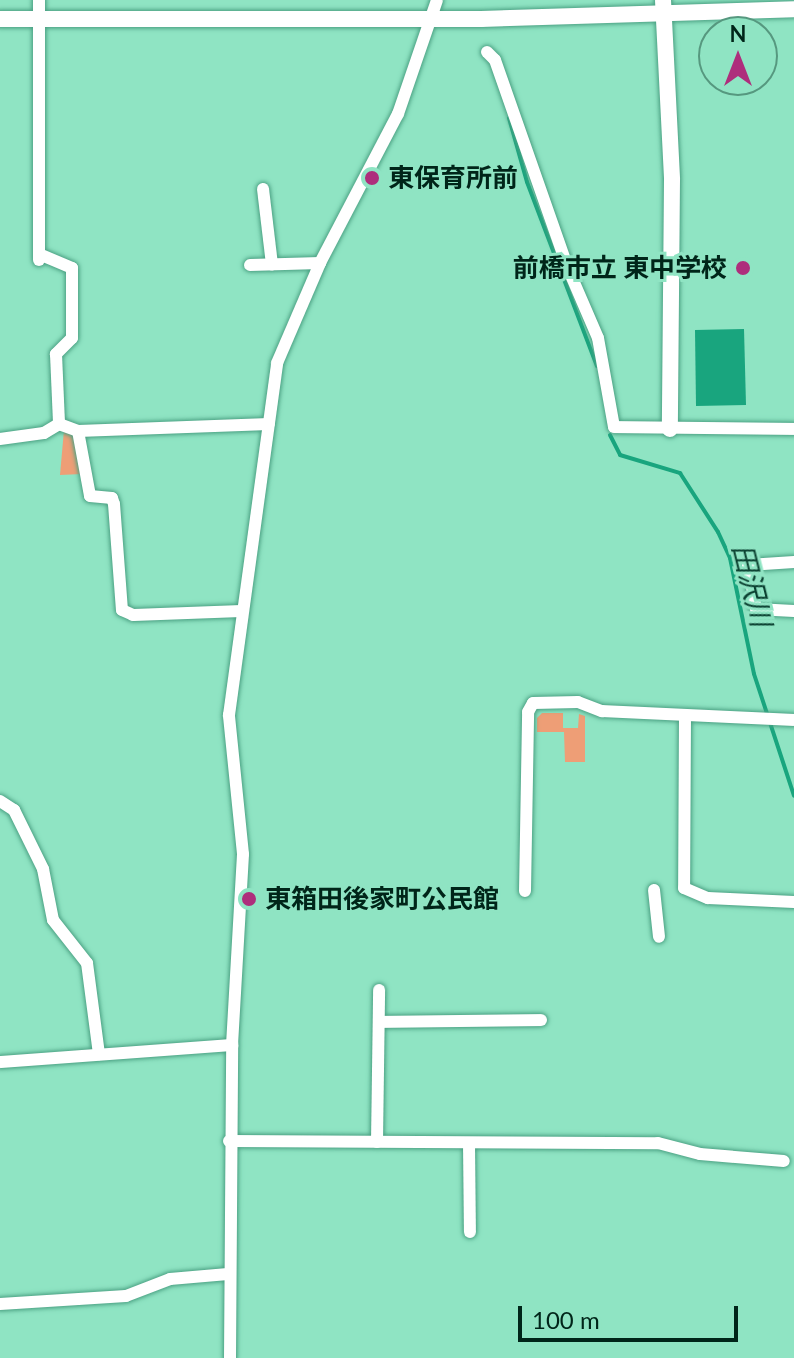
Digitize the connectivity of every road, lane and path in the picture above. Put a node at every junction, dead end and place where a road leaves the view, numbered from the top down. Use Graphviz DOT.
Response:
graph roads {
  1 [pos="39,0"];
  2 [pos="437,0"];
  3 [pos="665,8"];
  4 [pos="794,9"];
  5 [pos="0,19"];
  6 [pos="39,19"];
  7 [pos="434,19"];
  8 [pos="487,52"];
  9 [pos="263,189"];
  10 [pos="320,263"];
  11 [pos="272,264"];
  12 [pos="250,265"];
  13 [pos="59,424"];
  14 [pos="269,424"];
  15 [pos="670,429"];
  16 [pos="794,429"];
  17 [pos="78,431"];
  18 [pos="0,439"];
  19 [pos="794,562"];
  20 [pos="242,611"];
  21 [pos="794,611"];
  22 [pos="685,716"];
  23 [pos="794,720"];
  24 [pos="0,801"];
  25 [pos="654,890"];
  26 [pos="525,891"];
  27 [pos="794,902"];
  28 [pos="659,937"];
  29 [pos="379,990"];
  30 [pos="541,1020"];
  31 [pos="379,1022"];
  32 [pos="232,1045"];
  33 [pos="99,1054"];
  34 [pos="0,1062"];
  35 [pos="229,1141"];
  36 [pos="377,1142"];
  37 [pos="469,1143"];
  38 [pos="784,1161"];
  39 [pos="470,1232"];
  40 [pos="228,1274"];
  41 [pos="0,1304"];
  42 [pos="230,1358"];
  1 -- 6 [label="street"];
  2 -- 7 [label="street"];
  3 -- 4 [label="street"];
  3 -- 7 [label="street"];
  3 -- 15 [label="street"];
  5 -- 6 [label="street"];
  6 -- 7 [label="street"];
  6 -- 13 [label="street"];
  7 -- 10 [label="street"];
  8 -- 15 [label="street"];
  9 -- 11 [label="street"];
  10 -- 11 [label="street"];
  10 -- 14 [label="street"];
  11 -- 12 [label="street"];
  13 -- 17 [label="street"];
  13 -- 18 [label="street"];
  14 -- 17 [label="street"];
  14 -- 20 [label="street"];
  15 -- 16 [label="street"];
  17 -- 20 [label="street"];
  19 -- 21 [label="street"];
  20 -- 32 [label="street"];
  22 -- 23 [label="street"];
  22 -- 26 [label="street"];
  22 -- 27 [label="street"];
  24 -- 33 [label="street"];
  25 -- 28 [label="street"];
  29 -- 31 [label="street"];
  30 -- 31 [label="street"];
  31 -- 36 [label="street"];
  32 -- 33 [label="street"];
  32 -- 35 [label="street"];
  33 -- 34 [label="street"];
  35 -- 36 [label="street"];
  35 -- 40 [label="street"];
  36 -- 37 [label="street"];
  37 -- 38 [label="street"];
  37 -- 39 [label="street"];
  40 -- 41 [label="street"];
  40 -- 42 [label="street"];
}
